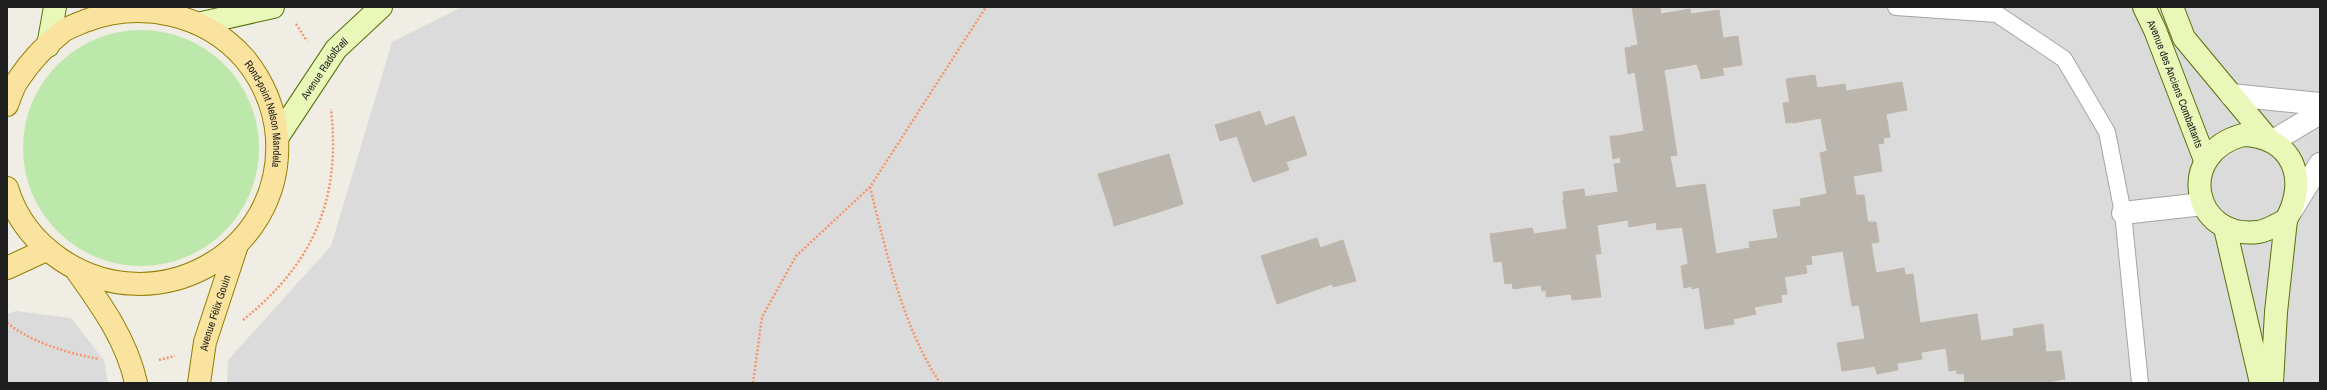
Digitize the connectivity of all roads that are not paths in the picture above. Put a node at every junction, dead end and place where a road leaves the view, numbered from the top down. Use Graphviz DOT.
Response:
graph roads {
  1 [pos="54,7"];
  2 [pos="273,7"];
  3 [pos="381,7"];
  4 [pos="1896,7"];
  5 [pos="2144,7"];
  6 [pos="2172,7"];
  7 [pos="163,9"];
  8 [pos="202,23"];
  9 [pos="48,46"];
  10 [pos="2231,95"];
  11 [pos="2320,104"];
  12 [pos="7,105"];
  13 [pos="2320,113"];
  14 [pos="277,138"];
  15 [pos="2270,140"];
  16 [pos="2205,160"];
  17 [pos="2320,164"];
  18 [pos="7,188"];
  19 [pos="2203,204"];
  20 [pos="2123,213"];
  21 [pos="2288,216"];
  22 [pos="2225,228"];
  23 [pos="237,245"];
  24 [pos="46,250"];
  25 [pos="7,268"];
  26 [pos="77,271"];
  27 [pos="134,374"];
  28 [pos="199,383"];
  29 [pos="2140,383"];
  30 [pos="2261,383"];
  31 [pos="2272,383"];
  1 -- 9 [label="main road"];
  2 -- 8 [label="main road"];
  3 -- 14 [label="main road, Avenue Radolfzell"];
  4 -- 20 [label="lane"];
  5 -- 16 [label="main road, Avenue des Anciens Combattants"];
  6 -- 10 [label="main road"];
  7 -- 8 [label="main road, Rond-point Nelson Mandela"];
  7 -- 9 [label="main road, Rond-point Nelson Mandela"];
  8 -- 14 [label="main road, Rond-point Nelson Mandela"];
  9 -- 12 [label="main road, Rond-point Nelson Mandela"];
  10 -- 11 [label="street"];
  10 -- 15 [label="main road"];
  13 -- 15 [label="street"];
  14 -- 23 [label="main road, Rond-point Nelson Mandela"];
  15 -- 16 [label="main road"];
  15 -- 21 [label="main road"];
  16 -- 19 [label="main road"];
  17 -- 21 [label="street"];
  18 -- 24 [label="main road, Rond-point Nelson Mandela"];
  19 -- 20 [label="street"];
  19 -- 22 [label="main road"];
  20 -- 29 [label="lane"];
  21 -- 22 [label="main road"];
  21 -- 31 [label="main road"];
  22 -- 30 [label="main road"];
  23 -- 26 [label="main road, Rond-point Nelson Mandela"];
  23 -- 28 [label="main road, Avenue Félix Gouin"];
  24 -- 25 [label="main road"];
  24 -- 26 [label="main road, Rond-point Nelson Mandela"];
  26 -- 27 [label="main road"];
}
